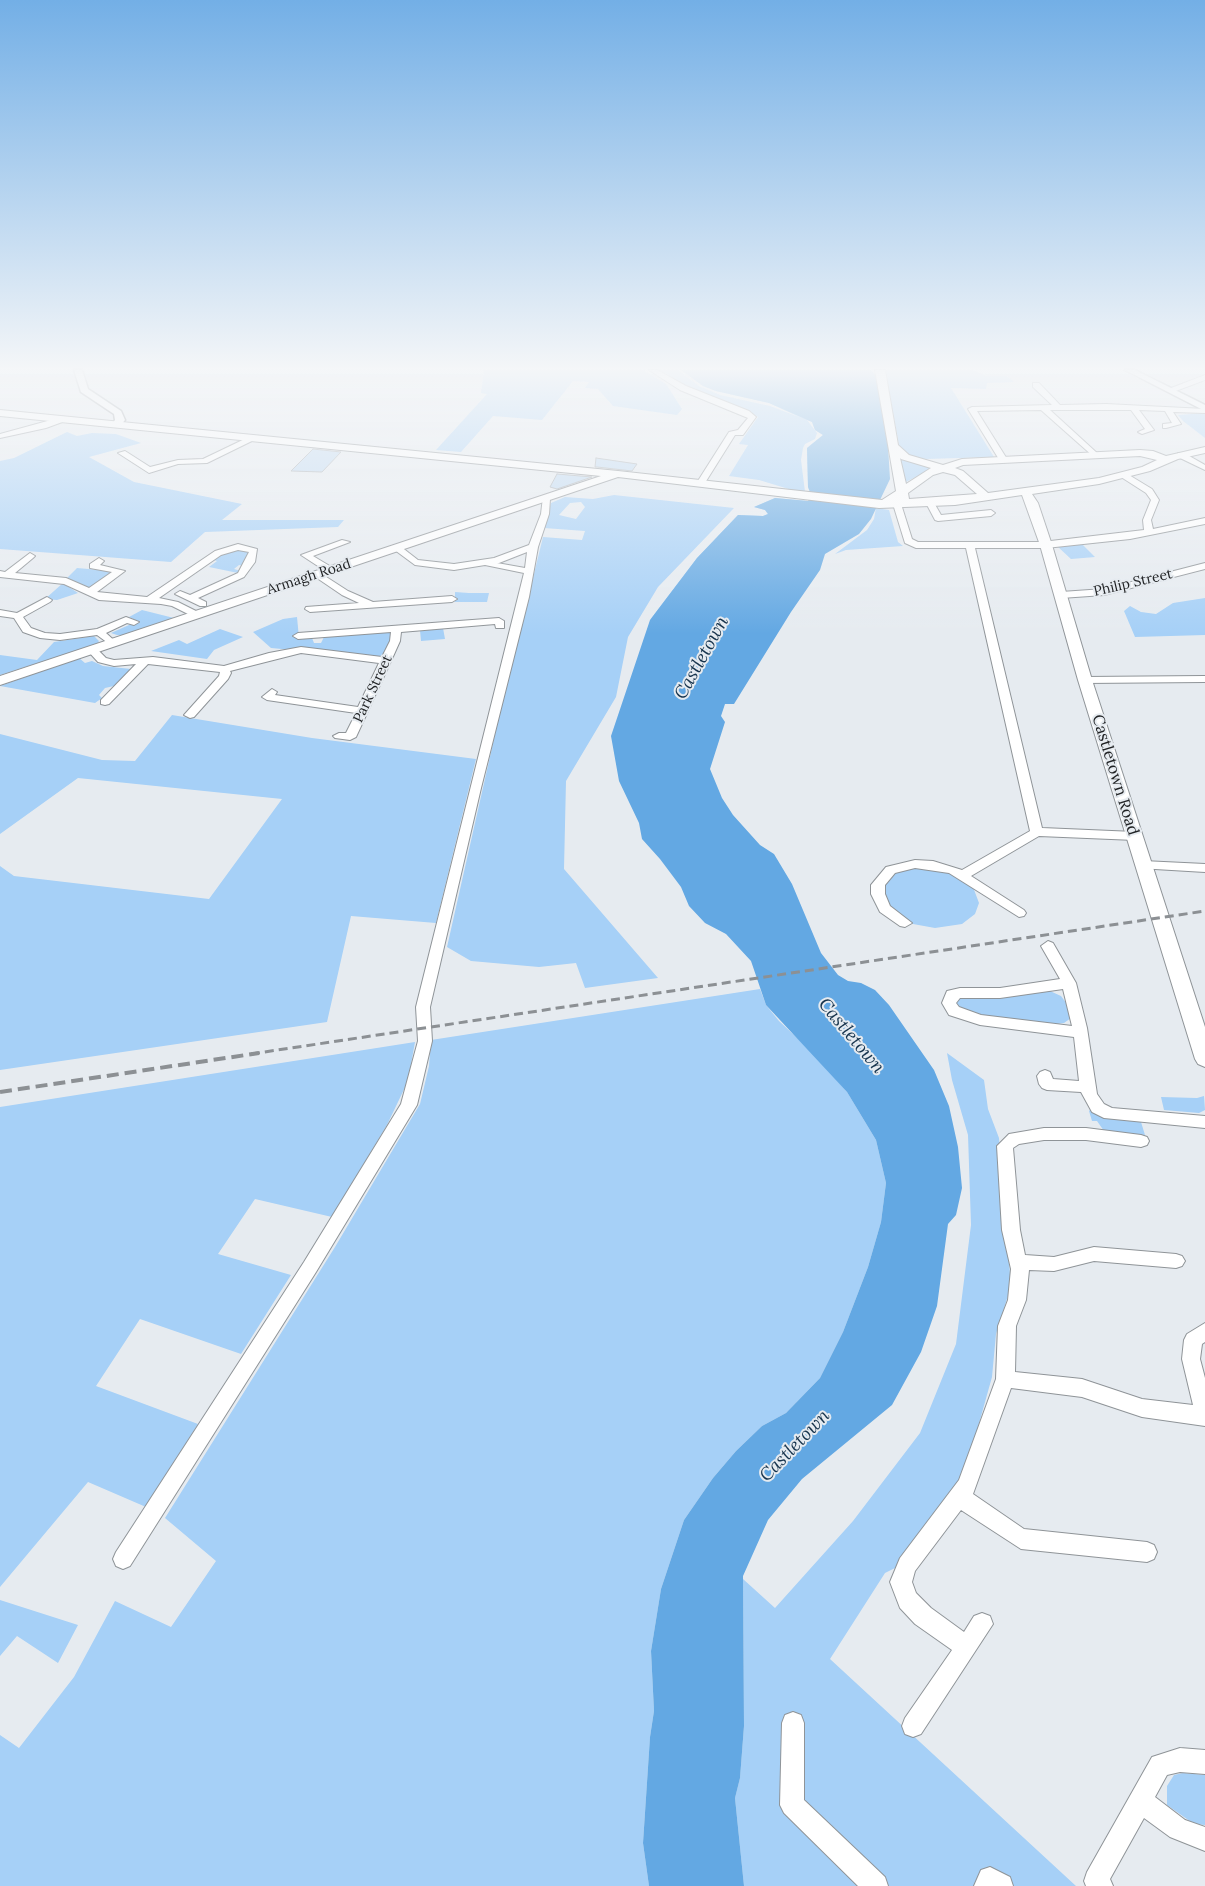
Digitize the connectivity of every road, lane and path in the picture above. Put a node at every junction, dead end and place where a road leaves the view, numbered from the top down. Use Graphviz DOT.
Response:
graph roads {
  1 [pos="130,458"];
  2 [pos="210,458"];
  3 [pos="456,458"];
  4 [pos="716,458"];
  5 [pos="892,458"];
  6 [pos="909,458"];
  7 [pos="1025,458"];
  8 [pos="1161,458"];
  9 [pos="1171,458"];
  10 [pos="1187,458"];
  11 [pos="1003,459"];
  12 [pos="1165,460"];
  13 [pos="924,462"];
  14 [pos="962,462"];
  15 [pos="943,468"];
  16 [pos="1205,468"];
  17 [pos="618,474"];
  18 [pos="1124,475"];
  19 [pos="700,484"];
  20 [pos="1025,491"];
  21 [pos="801,496"];
  22 [pos="985,497"];
  23 [pos="546,499"];
  24 [pos="890,501"];
  25 [pos="930,502"];
  26 [pos="1151,512"];
  27 [pos="991,513"];
  28 [pos="1205,521"];
  29 [pos="1176,528"];
  30 [pos="1149,533"];
  31 [pos="346,542"];
  32 [pos="1045,544"];
  33 [pos="970,546"];
  34 [pos="533,547"];
  35 [pos="397,548"];
  36 [pos="30,556"];
  37 [pos="99,561"];
  38 [pos="483,564"];
  39 [pos="1205,566"];
  40 [pos="528,571"];
  41 [pos="323,572"];
  42 [pos="4,574"];
  43 [pos="89,594"];
  44 [pos="1061,595"];
  45 [pos="447,598"];
  46 [pos="47,600"];
  47 [pos="149,600"];
  48 [pos="372,604"];
  49 [pos="200,609"];
  50 [pos="310,609"];
  51 [pos="0,613"];
  52 [pos="18,616"];
  53 [pos="134,622"];
  54 [pos="500,626"];
  55 [pos="396,629"];
  56 [pos="99,632"];
  57 [pos="298,636"];
  58 [pos="112,643"];
  59 [pos="92,650"];
  60 [pos="145,661"];
  61 [pos="386,662"];
  62 [pos="224,669"];
  63 [pos="1205,679"];
  64 [pos="1085,680"];
  65 [pos="0,681"];
  66 [pos="272,692"];
  67 [pos="106,702"];
  68 [pos="362,711"];
  69 [pos="190,715"];
  70 [pos="339,736"];
  71 [pos="1037,832"];
  72 [pos="1135,836"];
  73 [pos="1143,865"];
  74 [pos="1205,868"];
  75 [pos="962,875"];
  76 [pos="1019,913"];
  77 [pos="905,923"];
  78 [pos="1048,946"];
  79 [pos="1069,983"];
  80 [pos="1080,1032"];
  81 [pos="1205,1059"];
  82 [pos="1045,1076"];
  83 [pos="1088,1086"];
  84 [pos="1205,1122"];
  85 [pos="1142,1141"];
  86 [pos="1176,1261"];
  87 [pos="1018,1262"];
  88 [pos="1205,1331"];
  89 [pos="1005,1379"];
  90 [pos="1205,1416"];
  91 [pos="959,1496"];
  92 [pos="1147,1552"];
  93 [pos="123,1560"];
  94 [pos="982,1624"];
  95 [pos="966,1647"];
  96 [pos="793,1723"];
  97 [pos="913,1726"];
  98 [pos="1205,1762"];
  99 [pos="1141,1801"];
  100 [pos="1205,1839"];
  101 [pos="876,1886"];
  102 [pos="986,1886"];
  103 [pos="1001,1886"];
  104 [pos="1101,1886"];
  1 -- 2 [label="street"];
  3 -- 17 [label="main road"];
  4 -- 19 [label="street"];
  5 -- 24 [label="main road"];
  6 -- 13 [label="main road"];
  7 -- 11 [label="main road"];
  8 -- 12 [label="main road"];
  9 -- 12 [label="main road"];
  10 -- 16 [label="street"];
  11 -- 14 [label="main road"];
  12 -- 18 [label="main road"];
  13 -- 14 [label="main road"];
  13 -- 15 [label="main road"];
  14 -- 15 [label="main road"];
  15 -- 22 [label="main road"];
  15 -- 24 [label="main road"];
  17 -- 19 [label="main road"];
  17 -- 23 [label="main road, Armagh Road"];
  18 -- 20 [label="main road"];
  18 -- 26 [label="street"];
  19 -- 21 [label="main road"];
  20 -- 22 [label="main road"];
  20 -- 32 [label="main road, Castletown Road"];
  21 -- 24 [label="main road"];
  22 -- 25 [label="main road"];
  23 -- 34 [label="street"];
  23 -- 35 [label="main road, Armagh Road"];
  24 -- 25 [label="main road"];
  24 -- 33 [label="street"];
  25 -- 27 [label="street"];
  26 -- 29 [label="street"];
  26 -- 30 [label="street"];
  28 -- 29 [label="street"];
  29 -- 30 [label="street"];
  30 -- 32 [label="street"];
  31 -- 41 [label="street"];
  32 -- 33 [label="street"];
  32 -- 44 [label="main road, Castletown Road"];
  33 -- 71 [label="street"];
  34 -- 38 [label="street"];
  34 -- 40 [label="street"];
  35 -- 38 [label="street"];
  35 -- 41 [label="main road, Armagh Road"];
  36 -- 42 [label="street"];
  37 -- 43 [label="street"];
  38 -- 40 [label="street"];
  39 -- 44 [label="street, Philip Street"];
  40 -- 93 [label="street"];
  41 -- 48 [label="street"];
  41 -- 49 [label="main road, Armagh Road"];
  42 -- 43 [label="street"];
  43 -- 47 [label="street"];
  44 -- 64 [label="main road, Castletown Road"];
  45 -- 48 [label="street"];
  46 -- 52 [label="street"];
  47 -- 49 [label="street"];
  47 -- 49 [label="street"];
  48 -- 50 [label="street"];
  49 -- 58 [label="main road, Armagh Road"];
  51 -- 52 [label="street"];
  52 -- 56 [label="street"];
  53 -- 56 [label="street"];
  54 -- 55 [label="street, Park Street"];
  55 -- 57 [label="street, Park Street"];
  55 -- 61 [label="street, Park Street"];
  56 -- 58 [label="street"];
  58 -- 59 [label="main road, Armagh Road"];
  59 -- 60 [label="street"];
  59 -- 65 [label="main road, Armagh Road"];
  60 -- 62 [label="street"];
  60 -- 67 [label="street"];
  61 -- 62 [label="street"];
  61 -- 68 [label="street, Park Street"];
  62 -- 69 [label="street"];
  63 -- 64 [label="street"];
  64 -- 72 [label="main road, Castletown Road"];
  66 -- 68 [label="street"];
  68 -- 70 [label="street, Park Street"];
  71 -- 72 [label="street"];
  71 -- 75 [label="street"];
  72 -- 73 [label="main road, Castletown Road"];
  73 -- 74 [label="street"];
  73 -- 81 [label="main road, Castletown Road"];
  75 -- 76 [label="street"];
  75 -- 77 [label="street"];
  78 -- 79 [label="street"];
  79 -- 80 [label="street"];
  79 -- 80 [label="street"];
  80 -- 83 [label="street"];
  82 -- 83 [label="street"];
  83 -- 84 [label="street"];
  85 -- 87 [label="street"];
  86 -- 87 [label="street"];
  87 -- 89 [label="street"];
  88 -- 90 [label="street"];
  89 -- 90 [label="street"];
  89 -- 91 [label="street"];
  91 -- 92 [label="street"];
  91 -- 95 [label="street"];
  94 -- 95 [label="street"];
  95 -- 97 [label="street"];
  96 -- 101 [label="street"];
  98 -- 99 [label="street"];
  99 -- 100 [label="street"];
  99 -- 104 [label="street"];
  102 -- 103 [label="street"];
}
